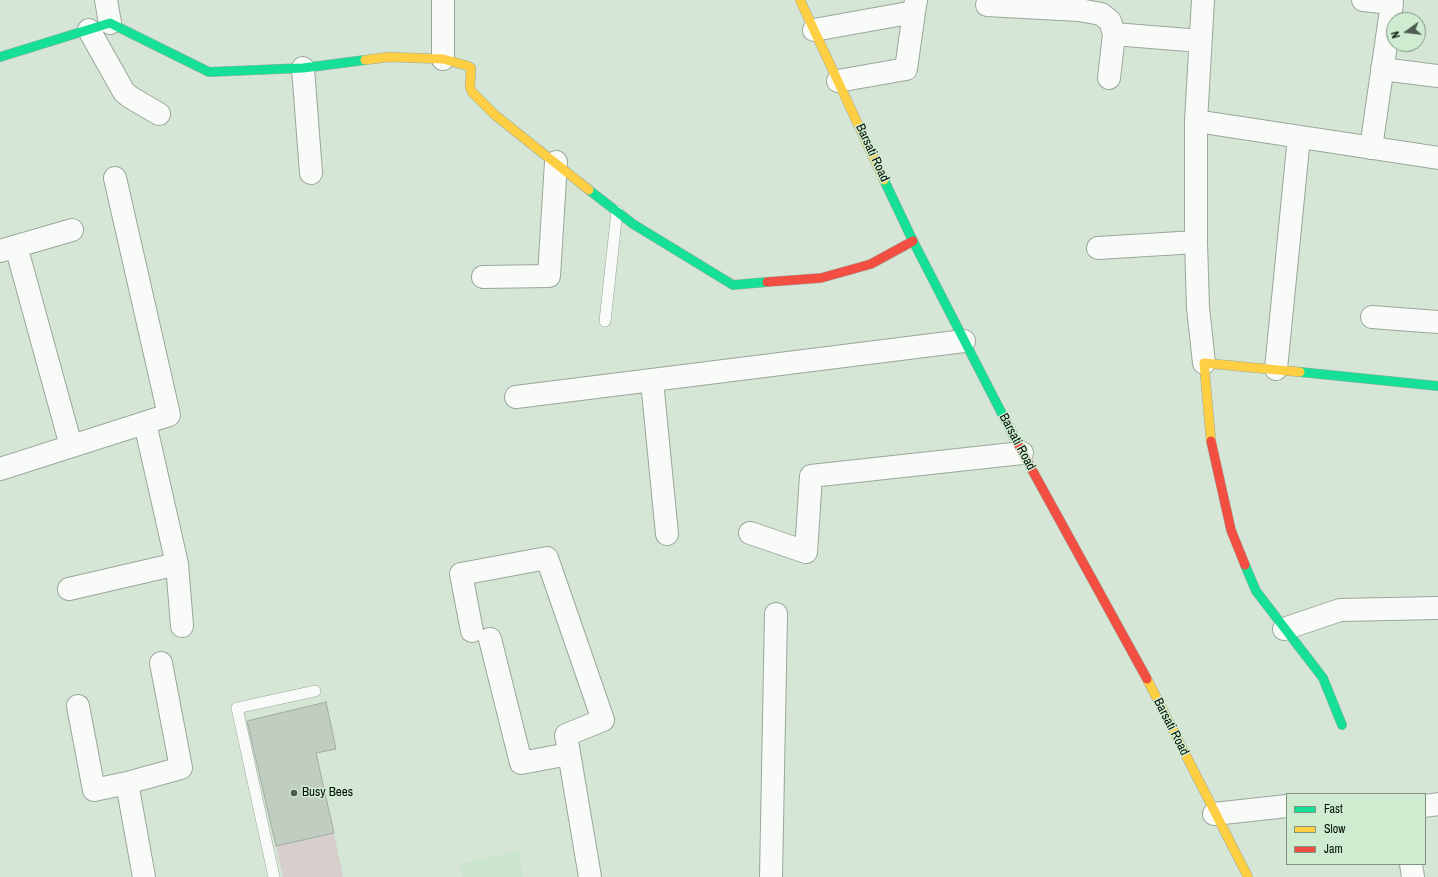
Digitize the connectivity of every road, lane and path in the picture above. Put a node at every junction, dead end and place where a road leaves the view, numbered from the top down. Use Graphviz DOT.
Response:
graph roads {
  1 [pos="106,0"];
  2 [pos="442,0"];
  3 [pos="800,0"];
  4 [pos="1203,0"];
  5 [pos="1363,0"];
  6 [pos="987,5"];
  7 [pos="915,6"];
  8 [pos="110,24"];
  9 [pos="89,30"];
  10 [pos="814,30"];
  11 [pos="1114,34"];
  12 [pos="1200,41"];
  13 [pos="0,57"];
  14 [pos="443,59"];
  15 [pos="303,68"];
  16 [pos="1382,69"];
  17 [pos="1438,76"];
  18 [pos="1109,78"];
  19 [pos="838,81"];
  20 [pos="159,114"];
  21 [pos="1196,121"];
  22 [pos="1299,137"];
  23 [pos="1371,148"];
  24 [pos="1438,158"];
  25 [pos="556,162"];
  26 [pos="311,173"];
  27 [pos="115,178"];
  28 [pos="617,211"];
  29 [pos="72,230"];
  30 [pos="913,241"];
  31 [pos="1196,242"];
  32 [pos="1098,248"];
  33 [pos="8,249"];
  34 [pos="483,277"];
  35 [pos="1372,317"];
  36 [pos="605,322"];
  37 [pos="1438,322"];
  38 [pos="964,340"];
  39 [pos="1204,363"];
  40 [pos="1276,369"];
  41 [pos="652,381"];
  42 [pos="1438,386"];
  43 [pos="516,397"];
  44 [pos="145,423"];
  45 [pos="71,446"];
  46 [pos="1022,453"];
  47 [pos="0,469"];
  48 [pos="750,533"];
  49 [pos="668,534"];
  50 [pos="177,564"];
  51 [pos="69,589"];
  52 [pos="1438,608"];
  53 [pos="776,614"];
  54 [pos="182,626"];
  55 [pos="1284,629"];
  56 [pos="161,663"];
  57 [pos="315,691"];
  58 [pos="78,706"];
  59 [pos="1342,725"];
  60 [pos="569,754"];
  61 [pos="127,783"];
  62 [pos="1438,804"];
  63 [pos="1286,806"];
  64 [pos="1426,806"];
  65 [pos="1214,814"];
  66 [pos="1411,865"];
  67 [pos="144,877"];
  68 [pos="274,877"];
  69 [pos="590,877"];
  70 [pos="771,877"];
  71 [pos="1248,877"];
  72 [pos="1413,877"];
  1 -- 8 [label="street"];
  2 -- 14 [label="street"];
  3 -- 10 [label="street, Barsati Road"];
  4 -- 12 [label="street"];
  5 -- 16 [label="street"];
  6 -- 11 [label="street"];
  7 -- 10 [label="street"];
  7 -- 19 [label="street"];
  8 -- 9 [label="street"];
  8 -- 15 [label="street"];
  9 -- 13 [label="street"];
  9 -- 20 [label="street"];
  10 -- 19 [label="street, Barsati Road"];
  11 -- 12 [label="street"];
  11 -- 18 [label="street"];
  12 -- 21 [label="street"];
  14 -- 15 [label="street"];
  14 -- 25 [label="street"];
  15 -- 26 [label="street"];
  16 -- 17 [label="street"];
  16 -- 23 [label="street"];
  19 -- 30 [label="street, Barsati Road"];
  21 -- 22 [label="street"];
  21 -- 31 [label="street"];
  22 -- 23 [label="street"];
  22 -- 40 [label="street"];
  23 -- 24 [label="street"];
  25 -- 28 [label="street"];
  25 -- 34 [label="street"];
  27 -- 44 [label="street"];
  28 -- 30 [label="street"];
  28 -- 36 [label="lane"];
  29 -- 33 [label="street"];
  30 -- 38 [label="street, Barsati Road"];
  31 -- 32 [label="street"];
  31 -- 39 [label="street"];
  33 -- 45 [label="street"];
  35 -- 37 [label="street"];
  38 -- 41 [label="street"];
  38 -- 46 [label="street, Barsati Road"];
  39 -- 40 [label="street"];
  39 -- 55 [label="street"];
  40 -- 42 [label="street"];
  41 -- 43 [label="street"];
  41 -- 49 [label="street"];
  44 -- 45 [label="street"];
  44 -- 50 [label="street"];
  45 -- 47 [label="street"];
  46 -- 48 [label="street"];
  46 -- 65 [label="street, Barsati Road"];
  50 -- 51 [label="street"];
  50 -- 54 [label="street"];
  52 -- 55 [label="street"];
  53 -- 70 [label="street"];
  55 -- 59 [label="street"];
  56 -- 61 [label="street"];
  57 -- 68 [label="lane"];
  58 -- 61 [label="street"];
  60 -- 60 [label="street"];
  60 -- 69 [label="street"];
  61 -- 67 [label="street"];
  62 -- 64 [label="street"];
  63 -- 65 [label="street"];
  65 -- 71 [label="street, Barsati Road"];
  66 -- 72 [label="street"];
}
